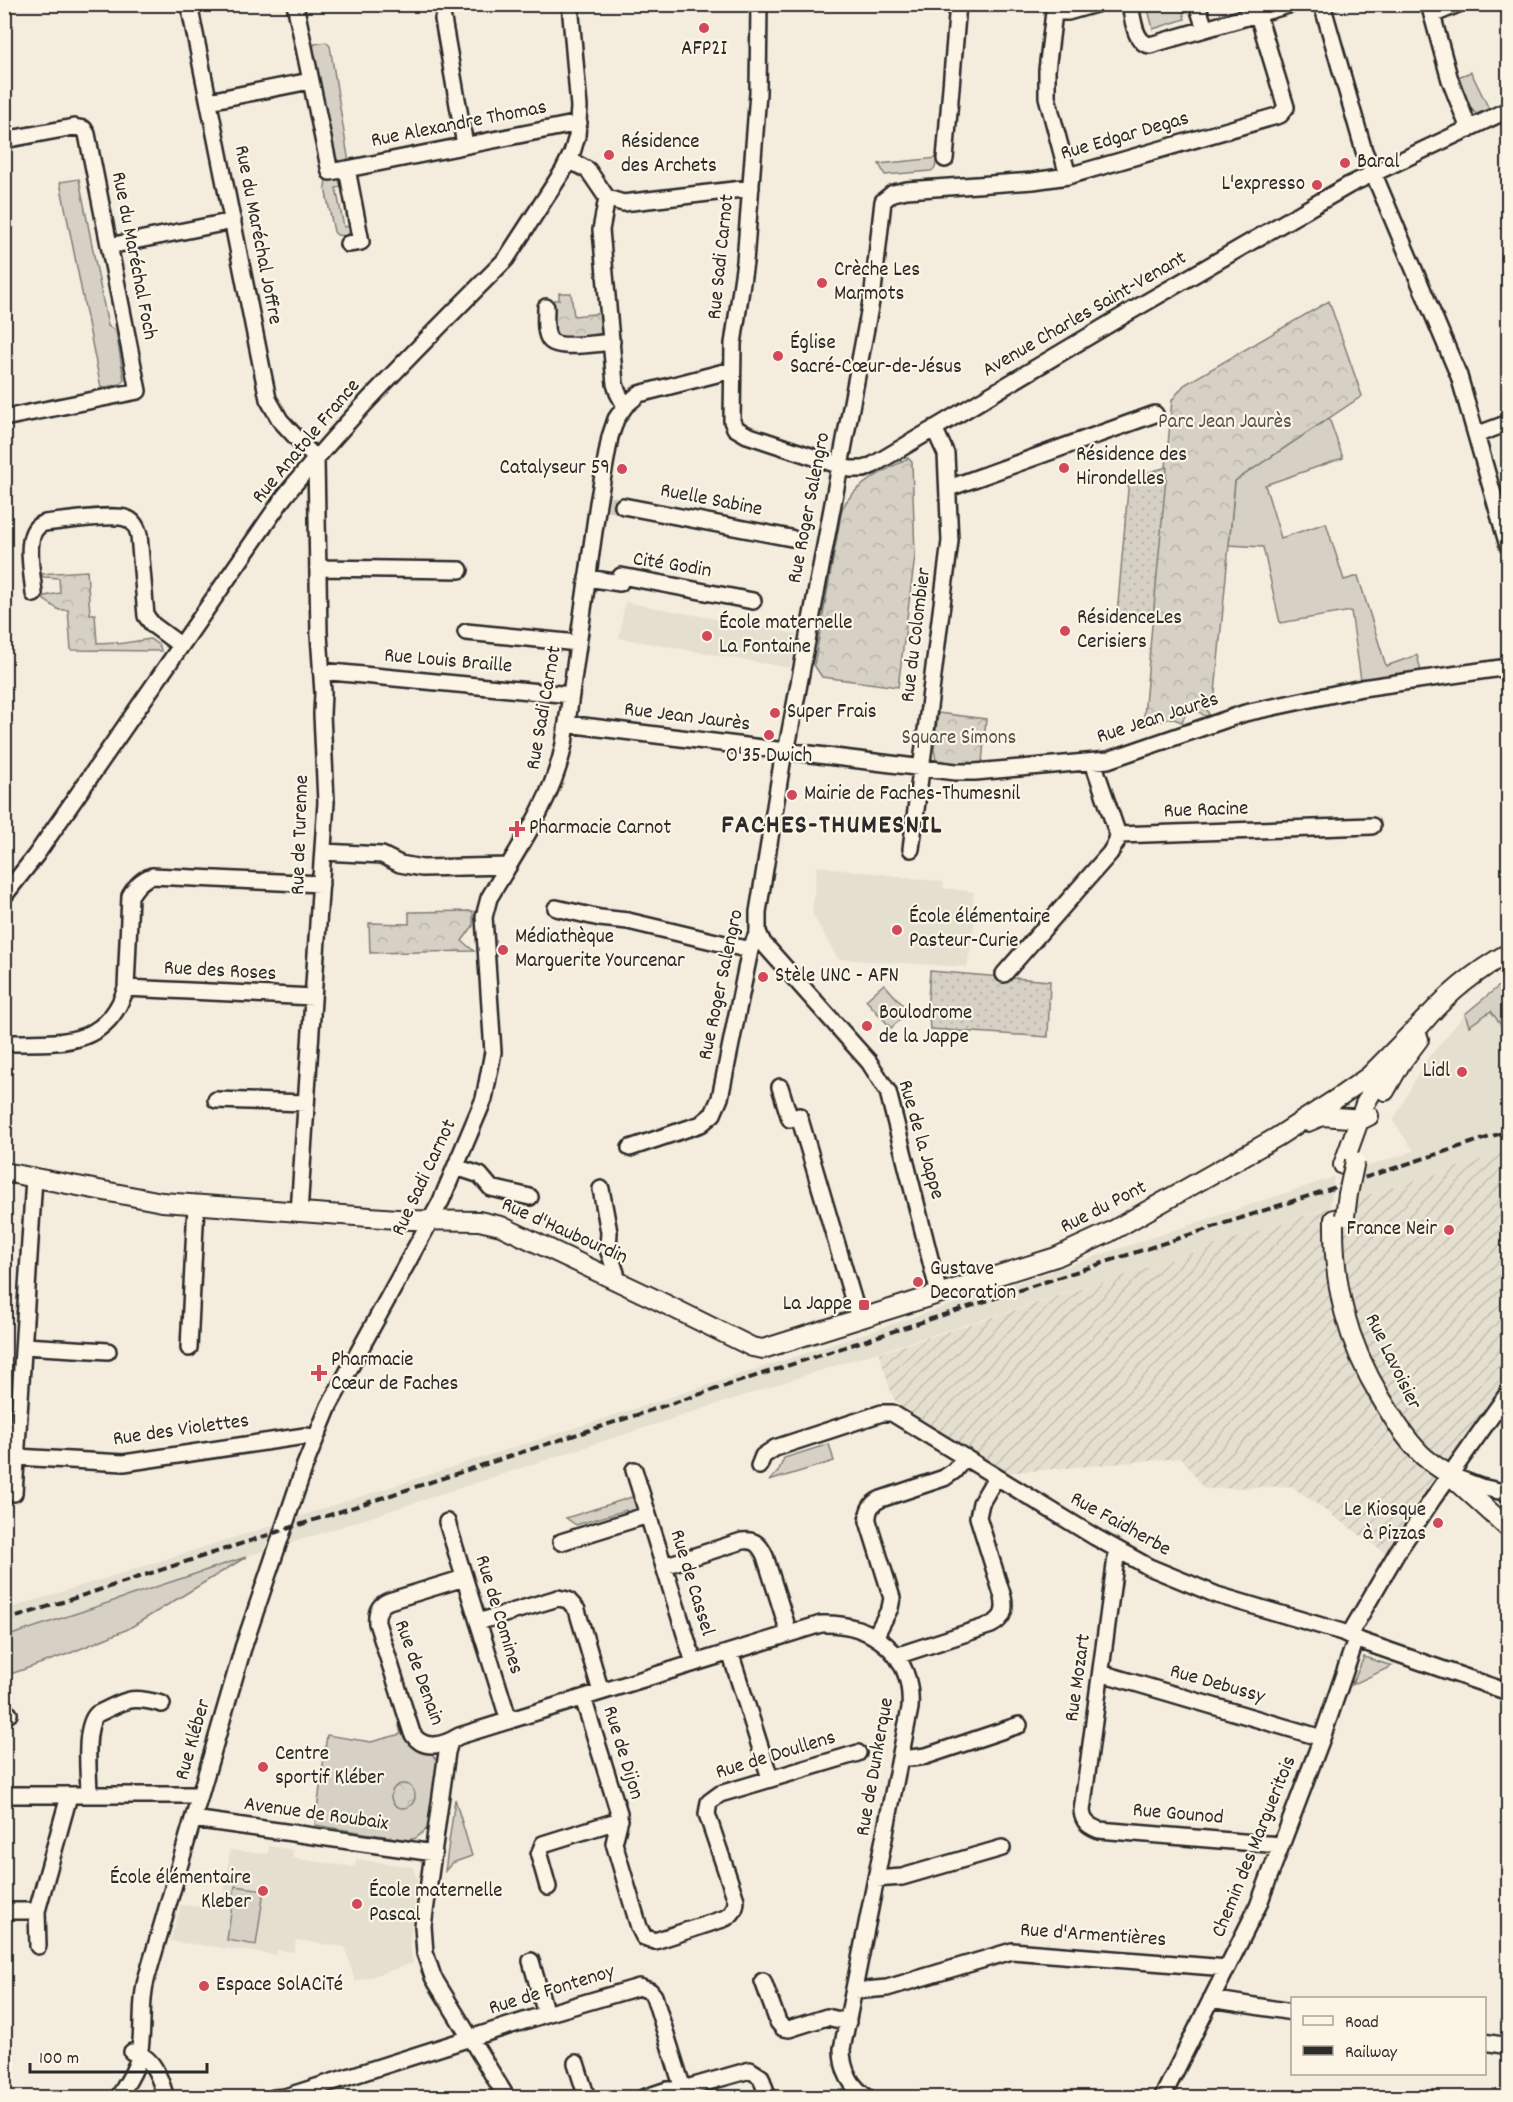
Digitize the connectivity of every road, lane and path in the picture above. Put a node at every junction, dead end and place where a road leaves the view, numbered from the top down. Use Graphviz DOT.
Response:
graph roads {
  1 [pos="189,4"];
  2 [pos="295,4"];
  3 [pos="570,4"];
  4 [pos="759,4"];
  5 [pos="958,4"];
  6 [pos="1096,4"];
  7 [pos="1130,4"];
  8 [pos="1197,4"];
  9 [pos="1292,4"];
  10 [pos="1322,4"];
  11 [pos="1458,4"];
  12 [pos="1054,8"];
  13 [pos="1430,10"];
  14 [pos="1258,15"];
  15 [pos="443,19"];
  16 [pos="1205,29"];
  17 [pos="310,81"];
  18 [pos="209,101"];
  19 [pos="1509,110"];
  20 [pos="579,123"];
  21 [pos="1469,129"];
  22 [pos="4,140"];
  23 [pos="465,145"];
  24 [pos="945,159"];
  25 [pos="569,160"];
  26 [pos="347,169"];
  27 [pos="1373,173"];
  28 [pos="1068,176"];
  29 [pos="751,188"];
  30 [pos="607,198"];
  31 [pos="881,207"];
  32 [pos="232,221"];
  33 [pos="348,244"];
  34 [pos="109,246"];
  35 [pos="546,307"];
  36 [pos="612,342"];
  37 [pos="732,370"];
  38 [pos="625,406"];
  39 [pos="1155,414"];
  40 [pos="4,418"];
  41 [pos="1509,423"];
  42 [pos="934,428"];
  43 [pos="1476,435"];
  44 [pos="316,459"];
  45 [pos="839,466"];
  46 [pos="949,488"];
  47 [pos="610,504"];
  48 [pos="791,538"];
  49 [pos="1509,546"];
  50 [pos="318,568"];
  51 [pos="460,570"];
  52 [pos="587,578"];
  53 [pos="34,594"];
  54 [pos="753,601"];
  55 [pos="466,632"];
  56 [pos="578,643"];
  57 [pos="180,645"];
  58 [pos="1509,667"];
  59 [pos="321,671"];
  60 [pos="571,694"];
  61 [pos="567,724"];
  62 [pos="785,751"];
  63 [pos="1093,762"];
  64 [pos="921,768"];
  65 [pos="1372,826"];
  66 [pos="1118,835"];
  67 [pos="911,849"];
  68 [pos="323,852"];
  69 [pos="508,866"];
  70 [pos="321,884"];
  71 [pos="4,896"];
  72 [pos="556,908"];
  73 [pos="758,932"];
  74 [pos="750,950"];
  75 [pos="1509,953"];
  76 [pos="1509,964"];
  77 [pos="1004,974"];
  78 [pos="126,988"];
  79 [pos="313,997"];
  80 [pos="1428,1016"];
  81 [pos="4,1043"];
  82 [pos="780,1087"];
  83 [pos="216,1100"];
  84 [pos="306,1103"];
  85 [pos="1321,1108"];
  86 [pos="1364,1115"];
  87 [pos="1302,1125"];
  88 [pos="1277,1137"];
  89 [pos="630,1148"];
  90 [pos="1348,1160"];
  91 [pos="456,1167"];
  92 [pos="4,1172"];
  93 [pos="34,1178"];
  94 [pos="601,1189"];
  95 [pos="530,1197"];
  96 [pos="196,1204"];
  97 [pos="299,1213"];
  98 [pos="1340,1218"];
  99 [pos="431,1220"];
  100 [pos="614,1279"];
  101 [pos="939,1294"];
  102 [pos="859,1319"];
  103 [pos="24,1346"];
  104 [pos="189,1348"];
  105 [pos="108,1351"];
  106 [pos="1509,1393"];
  107 [pos="315,1437"];
  108 [pos="16,1457"];
  109 [pos="965,1457"];
  110 [pos="759,1466"];
  111 [pos="634,1470"];
  112 [pos="1449,1475"];
  113 [pos="996,1477"];
  114 [pos="14,1493"];
  115 [pos="1509,1493"];
  116 [pos="287,1514"];
  117 [pos="648,1515"];
  118 [pos="447,1522"];
  119 [pos="1509,1528"];
  120 [pos="561,1542"];
  121 [pos="1117,1550"];
  122 [pos="664,1566"];
  123 [pos="465,1578"];
  124 [pos="478,1622"];
  125 [pos="789,1633"];
  126 [pos="875,1637"];
  127 [pos="1353,1637"];
  128 [pos="730,1652"];
  129 [pos="896,1656"];
  130 [pos="694,1663"];
  131 [pos="1101,1673"];
  132 [pos="600,1692"];
  133 [pos="1509,1692"];
  134 [pos="583,1698"];
  135 [pos="162,1704"];
  136 [pos="509,1721"];
  137 [pos="1019,1725"];
  138 [pos="1322,1738"];
  139 [pos="450,1742"];
  140 [pos="858,1753"];
  141 [pos="901,1757"];
  142 [pos="770,1778"];
  143 [pos="4,1795"];
  144 [pos="89,1795"];
  145 [pos="200,1795"];
  146 [pos="69,1796"];
  147 [pos="1082,1810"];
  148 [pos="193,1819"];
  149 [pos="620,1820"];
  150 [pos="1280,1845"];
  151 [pos="1002,1848"];
  152 [pos="434,1853"];
  153 [pos="876,1879"];
  154 [pos="548,1887"];
  155 [pos="4,1911"];
  156 [pos="37,1911"];
  157 [pos="38,1946"];
  158 [pos="531,1961"];
  159 [pos="1227,1968"];
  160 [pos="763,1981"];
  161 [pos="854,1991"];
  162 [pos="1211,1999"];
  163 [pos="1291,2012"];
  164 [pos="546,2014"];
  165 [pos="848,2022"];
  166 [pos="470,2038"];
  167 [pos="1486,2042"];
  168 [pos="1509,2046"];
  169 [pos="134,2052"];
  170 [pos="576,2063"];
  171 [pos="683,2089"];
  172 [pos="111,2097"];
  173 [pos="118,2097"];
  174 [pos="166,2097"];
  175 [pos="282,2097"];
  176 [pos="507,2097"];
  177 [pos="587,2097"];
  178 [pos="643,2097"];
  179 [pos="768,2097"];
  180 [pos="868,2097"];
  181 [pos="1162,2097"];
  1 -- 18 [label="street, Rue du Maréchal Joffre"];
  2 -- 17 [label="street"];
  3 -- 20 [label="street, Rue Anatole France"];
  4 -- 29 [label="street, Rue Sadi Carnot"];
  5 -- 24 [label="street"];
  6 -- 12 [label="street"];
  7 -- 16 [label="street"];
  8 -- 16 [label="street"];
  9 -- 14 [label="street"];
  10 -- 27 [label="street"];
  11 -- 13 [label="street"];
  12 -- 28 [label="street"];
  13 -- 21 [label="street"];
  14 -- 16 [label="street"];
  14 -- 28 [label="street, Rue Edgar Degas"];
  15 -- 23 [label="street"];
  17 -- 18 [label="street"];
  17 -- 26 [label="street"];
  18 -- 32 [label="street, Rue du Maréchal Joffre"];
  19 -- 21 [label="street, Avenue Charles Saint-Venant"];
  20 -- 23 [label="street, Rue Alexandre Thomas"];
  20 -- 25 [label="street, Rue Anatole France"];
  21 -- 27 [label="street, Avenue Charles Saint-Venant"];
  22 -- 34 [label="street, Rue du Maréchal Foch"];
  23 -- 26 [label="street, Rue Alexandre Thomas"];
  25 -- 30 [label="street"];
  25 -- 44 [label="street, Rue Anatole France"];
  26 -- 33 [label="street"];
  27 -- 42 [label="street, Avenue Charles Saint-Venant"];
  27 -- 43 [label="street"];
  28 -- 31 [label="street, Rue Edgar Degas"];
  29 -- 30 [label="street"];
  29 -- 37 [label="street, Rue Sadi Carnot"];
  30 -- 36 [label="street"];
  31 -- 45 [label="street, Rue Roger Salengro"];
  32 -- 34 [label="street"];
  32 -- 44 [label="street, Rue du Maréchal Joffre"];
  34 -- 40 [label="street, Rue du Maréchal Foch"];
  35 -- 36 [label="street"];
  36 -- 38 [label="street"];
  37 -- 38 [label="street"];
  37 -- 45 [label="street, Avenue Charles Saint-Venant"];
  38 -- 47 [label="street, Rue Sadi Carnot"];
  39 -- 46 [label="street"];
  41 -- 43 [label="street"];
  42 -- 45 [label="street, Avenue Charles Saint-Venant"];
  42 -- 46 [label="street, Rue du Colombier"];
  43 -- 49 [label="street"];
  44 -- 50 [label="street, Rue de Turenne"];
  44 -- 57 [label="street, Rue Anatole France"];
  45 -- 62 [label="street, Rue Roger Salengro"];
  46 -- 64 [label="street, Rue du Colombier"];
  47 -- 48 [label="street, Ruelle Sabine"];
  47 -- 52 [label="street, Rue Sadi Carnot"];
  50 -- 51 [label="street"];
  50 -- 59 [label="street, Rue de Turenne"];
  52 -- 54 [label="street, Cité Godin"];
  52 -- 56 [label="street, Rue Sadi Carnot"];
  53 -- 57 [label="street"];
  55 -- 56 [label="street"];
  56 -- 60 [label="street, Rue Sadi Carnot"];
  57 -- 71 [label="street, Rue Anatole France"];
  58 -- 63 [label="street, Rue Jean Jaurès"];
  59 -- 60 [label="street, Rue Louis Braille"];
  59 -- 68 [label="street, Rue de Turenne"];
  60 -- 61 [label="street, Rue Sadi Carnot"];
  61 -- 62 [label="street, Rue Jean Jaurès"];
  61 -- 69 [label="street, Rue Sadi Carnot"];
  62 -- 64 [label="street, Rue Jean Jaurès"];
  62 -- 73 [label="street, Rue Roger Salengro"];
  63 -- 64 [label="street, Rue Jean Jaurès"];
  63 -- 66 [label="street"];
  64 -- 67 [label="street, Rue du Colombier"];
  65 -- 66 [label="street, Rue Racine"];
  66 -- 77 [label="street"];
  68 -- 69 [label="street"];
  68 -- 70 [label="street, Rue de Turenne"];
  69 -- 91 [label="street, Rue Sadi Carnot"];
  70 -- 78 [label="street"];
  70 -- 79 [label="street, Rue de Turenne"];
  72 -- 74 [label="street"];
  73 -- 74 [label="street, Rue Roger Salengro"];
  73 -- 101 [label="street, Rue de la Jappe"];
  74 -- 89 [label="street, Rue Roger Salengro"];
  75 -- 80 [label="main road, Rue Lavoisier"];
  76 -- 86 [label="main road, Rue Lavoisier"];
  78 -- 79 [label="street, Rue des Roses"];
  78 -- 81 [label="street"];
  79 -- 84 [label="street, Rue de Turenne"];
  80 -- 85 [label="main road, Rue du Pont"];
  80 -- 86 [label="main road, Rue Lavoisier"];
  82 -- 102 [label="street"];
  83 -- 84 [label="street"];
  84 -- 97 [label="street, Rue de Turenne"];
  85 -- 86 [label="main road, Rue du Pont"];
  85 -- 88 [label="main road, Rue du Pont"];
  86 -- 87 [label="main road, Rue du Pont"];
  86 -- 90 [label="main road, Rue Lavoisier"];
  87 -- 88 [label="main road, Rue du Pont"];
  87 -- 90 [label="main road, Rue du Pont"];
  88 -- 101 [label="main road, Rue du Pont"];
  90 -- 98 [label="main road, Rue Lavoisier"];
  91 -- 95 [label="street"];
  91 -- 99 [label="street, Rue Sadi Carnot"];
  92 -- 93 [label="main road, Rue d'Haubourdin"];
  93 -- 96 [label="main road, Rue d'Haubourdin"];
  93 -- 103 [label="street"];
  94 -- 100 [label="street"];
  96 -- 97 [label="main road, Rue d'Haubourdin"];
  96 -- 104 [label="street"];
  97 -- 99 [label="main road, Rue d'Haubourdin"];
  98 -- 112 [label="main road, Rue Lavoisier"];
  98 -- 112 [label="main road, Rue Lavoisier"];
  99 -- 100 [label="main road, Rue d'Haubourdin"];
  99 -- 107 [label="street, Rue Sadi Carnot"];
  100 -- 102 [label="main road, Rue d'Haubourdin"];
  101 -- 102 [label="main road, Rue d'Haubourdin"];
  103 -- 105 [label="street"];
  103 -- 108 [label="street"];
  106 -- 112 [label="street, Chemin des Margueritois"];
  107 -- 108 [label="street, Rue des Violettes"];
  107 -- 116 [label="street, Rue Sadi Carnot"];
  108 -- 114 [label="street"];
  109 -- 110 [label="street, Rue Faidherbe"];
  109 -- 113 [label="street, Rue Faidherbe"];
  109 -- 126 [label="street"];
  111 -- 117 [label="street, Rue de Cassel"];
  112 -- 115 [label="street"];
  112 -- 119 [label="main road, Rue Lavoisier"];
  112 -- 127 [label="street, Chemin des Margueritois"];
  113 -- 121 [label="street, Rue Faidherbe"];
  113 -- 129 [label="street"];
  116 -- 145 [label="street, Rue Kléber"];
  117 -- 120 [label="street, Rue de Cassel"];
  117 -- 122 [label="street, Rue de Cassel"];
  118 -- 123 [label="street, Rue de Comines"];
  121 -- 127 [label="street, Rue Faidherbe"];
  121 -- 131 [label="street, Rue Mozart"];
  122 -- 125 [label="street"];
  122 -- 130 [label="street, Rue de Cassel"];
  123 -- 124 [label="street, Rue de Comines"];
  123 -- 139 [label="street, Rue de Denain"];
  124 -- 132 [label="street"];
  124 -- 136 [label="street, Rue de Comines"];
  125 -- 126 [label="street, Rue de Dunkerque"];
  125 -- 128 [label="street, Rue de Dunkerque"];
  126 -- 129 [label="street, Rue de Dunkerque"];
  127 -- 133 [label="street, Rue Faidherbe"];
  127 -- 138 [label="street, Chemin des Margueritois"];
  128 -- 130 [label="street, Rue de Dunkerque"];
  128 -- 142 [label="street"];
  129 -- 141 [label="street, Rue de Dunkerque"];
  130 -- 132 [label="street, Rue de Dunkerque"];
  131 -- 138 [label="street, Rue Debussy"];
  131 -- 147 [label="street, Rue Mozart"];
  132 -- 134 [label="street, Rue de Dunkerque"];
  134 -- 136 [label="street, Rue de Dunkerque"];
  134 -- 149 [label="street, Rue de Dijon"];
  135 -- 144 [label="street"];
  136 -- 139 [label="street, Rue de Dunkerque"];
  137 -- 141 [label="street"];
  138 -- 150 [label="street, Chemin des Margueritois"];
  139 -- 152 [label="street"];
  140 -- 142 [label="street, Rue de Doullens"];
  141 -- 153 [label="street, Rue de Dunkerque"];
  142 -- 149 [label="street, Rue de Doullens"];
  143 -- 146 [label="street"];
  144 -- 145 [label="street"];
  144 -- 146 [label="street"];
  145 -- 148 [label="street, Rue Kléber"];
  146 -- 156 [label="street"];
  147 -- 150 [label="street, Rue Gounod"];
  148 -- 152 [label="street, Avenue de Roubaix"];
  148 -- 169 [label="street, Rue Kléber"];
  149 -- 154 [label="street"];
  150 -- 159 [label="street, Chemin des Margueritois"];
  151 -- 153 [label="street"];
  152 -- 166 [label="street"];
  153 -- 161 [label="street, Rue de Dunkerque"];
  155 -- 156 [label="street"];
  156 -- 157 [label="street"];
  158 -- 164 [label="street"];
  159 -- 161 [label="street, Rue d'Armentières"];
  159 -- 162 [label="street, Chemin des Margueritois"];
  160 -- 165 [label="street"];
  161 -- 165 [label="street, Rue de Dunkerque"];
  162 -- 163 [label="street"];
  162 -- 181 [label="street, Chemin des Margueritois"];
  164 -- 166 [label="street, Rue de Fontenoy"];
  164 -- 171 [label="street, Rue de Fontenoy"];
  165 -- 180 [label="street, Rue de Dunkerque"];
  166 -- 175 [label="street, Rue de Fontenoy"];
  166 -- 176 [label="street"];
  167 -- 168 [label="street"];
  169 -- 172 [label="street, Rue Kléber"];
  169 -- 173 [label="street, Rue Kléber"];
  169 -- 174 [label="street"];
  170 -- 177 [label="street"];
  171 -- 178 [label="street"];
  171 -- 179 [label="street"];
}
